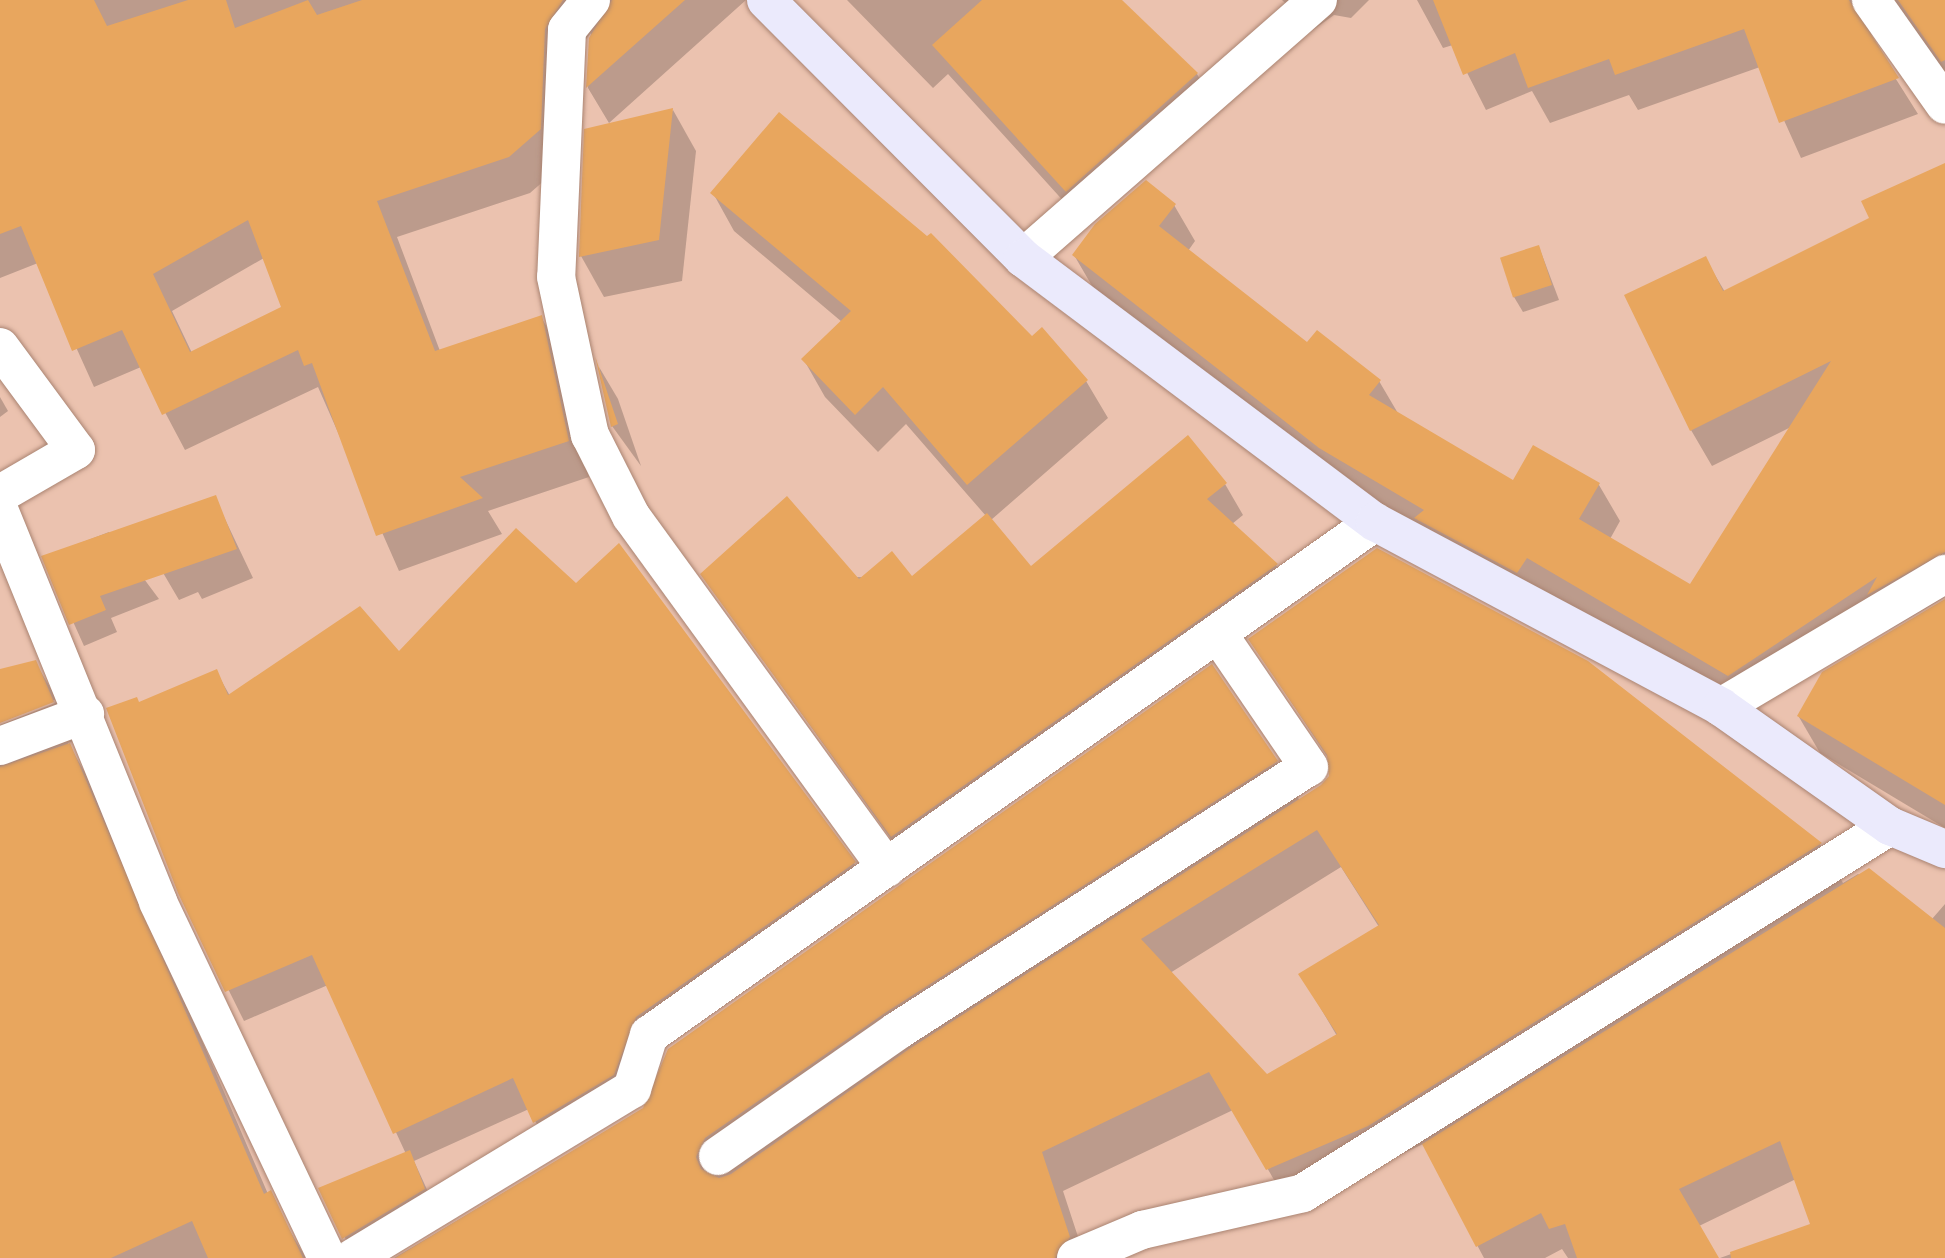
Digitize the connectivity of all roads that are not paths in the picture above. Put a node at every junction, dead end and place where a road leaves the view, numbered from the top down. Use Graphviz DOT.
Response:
graph roads {
  1 [pos="591,0"];
  2 [pos="766,0"];
  3 [pos="1318,0"];
  4 [pos="1871,0"];
  5 [pos="1945,105"];
  6 [pos="1023,258"];
  7 [pos="0,347"];
  8 [pos="0,494"];
  9 [pos="0,512"];
  10 [pos="1375,522"];
  11 [pos="1945,575"];
  12 [pos="1219,635"];
  13 [pos="1721,707"];
  14 [pos="85,714"];
  15 [pos="0,746"];
  16 [pos="1891,826"];
  17 [pos="1945,849"];
  18 [pos="887,868"];
  19 [pos="718,1156"];
  20 [pos="327,1258"];
  21 [pos="353,1258"];
  22 [pos="1076,1258"];
  1 -- 18 [label="street"];
  2 -- 6 [label="main road"];
  3 -- 6 [label="street"];
  4 -- 5 [label="street"];
  6 -- 10 [label="main road"];
  7 -- 8 [label="street"];
  9 -- 14 [label="street"];
  10 -- 12 [label="street"];
  10 -- 13 [label="main road"];
  11 -- 13 [label="street"];
  12 -- 18 [label="street"];
  12 -- 19 [label="street"];
  13 -- 16 [label="main road"];
  14 -- 15 [label="street"];
  14 -- 20 [label="street"];
  16 -- 17 [label="main road"];
  16 -- 22 [label="street"];
  18 -- 21 [label="street"];
}
